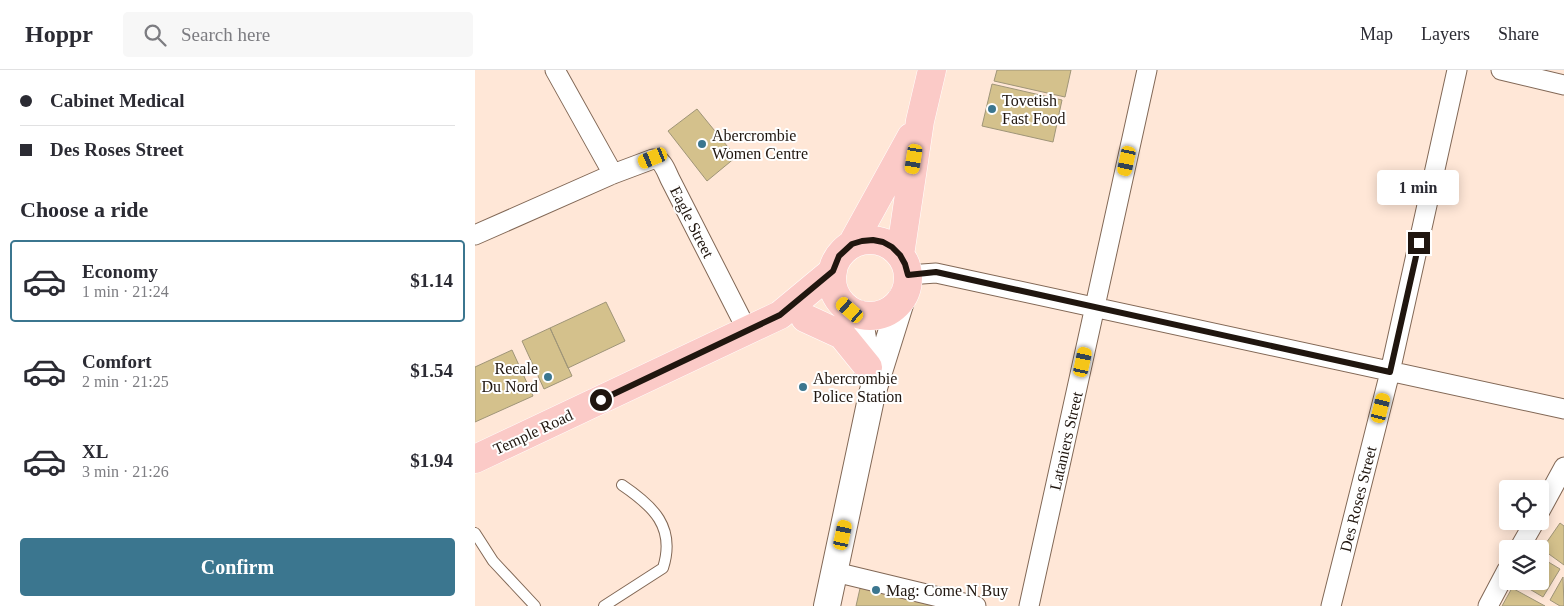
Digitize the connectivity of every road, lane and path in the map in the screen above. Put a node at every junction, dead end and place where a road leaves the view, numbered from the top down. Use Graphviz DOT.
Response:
graph roads {
  1 [pos="555,70"];
  2 [pos="933,70"];
  3 [pos="1147,70"];
  4 [pos="1457,70"];
  5 [pos="1501,70"];
  6 [pos="1564,85"];
  7 [pos="920,121"];
  8 [pos="613,174"];
  9 [pos="475,235"];
  10 [pos="852,244"];
  11 [pos="833,271"];
  12 [pos="903,276"];
  13 [pos="1096,306"];
  14 [pos="854,312"];
  15 [pos="793,316"];
  16 [pos="747,330"];
  17 [pos="868,367"];
  18 [pos="1390,372"];
  19 [pos="872,394"];
  20 [pos="1564,409"];
  21 [pos="475,459"];
  22 [pos="1564,467"];
  23 [pos="622,485"];
  24 [pos="1559,493"];
  25 [pos="1549,502"];
  26 [pos="475,534"];
  27 [pos="835,572"];
  28 [pos="1499,585"];
  29 [pos="535,606"];
  30 [pos="604,606"];
  31 [pos="827,606"];
  32 [pos="976,606"];
  33 [pos="1029,606"];
  34 [pos="1331,606"];
  35 [pos="1488,606"];
  1 -- 8 [label="street"];
  2 -- 7 [label="main road"];
  3 -- 13 [label="street, Lataniers Street"];
  4 -- 18 [label="street, Des Roses Street"];
  5 -- 6 [label="street"];
  7 -- 10 [label="main road"];
  7 -- 12 [label="main road"];
  8 -- 9 [label="street, Eagle Street"];
  8 -- 16 [label="street, Eagle Street"];
  10 -- 11 [label="main road"];
  10 -- 12 [label="main road"];
  11 -- 14 [label="main road"];
  11 -- 15 [label="main road, Temple Road"];
  12 -- 13 [label="street"];
  12 -- 14 [label="main road"];
  12 -- 19 [label="main road"];
  13 -- 18 [label="street"];
  13 -- 33 [label="street, Lataniers Street"];
  14 -- 15 [label="main road, Temple Road"];
  14 -- 17 [label="main road"];
  15 -- 16 [label="main road, Temple Road"];
  15 -- 17 [label="main road"];
  16 -- 21 [label="main road, Temple Road"];
  17 -- 19 [label="main road"];
  18 -- 20 [label="street"];
  18 -- 34 [label="street, Des Roses Street"];
  19 -- 27 [label="main road"];
  22 -- 24 [label="street"];
  23 -- 30 [label="lane"];
  24 -- 25 [label="street"];
  26 -- 29 [label="lane"];
  27 -- 31 [label="main road"];
  27 -- 32 [label="street"];
  28 -- 35 [label="street"];
}
